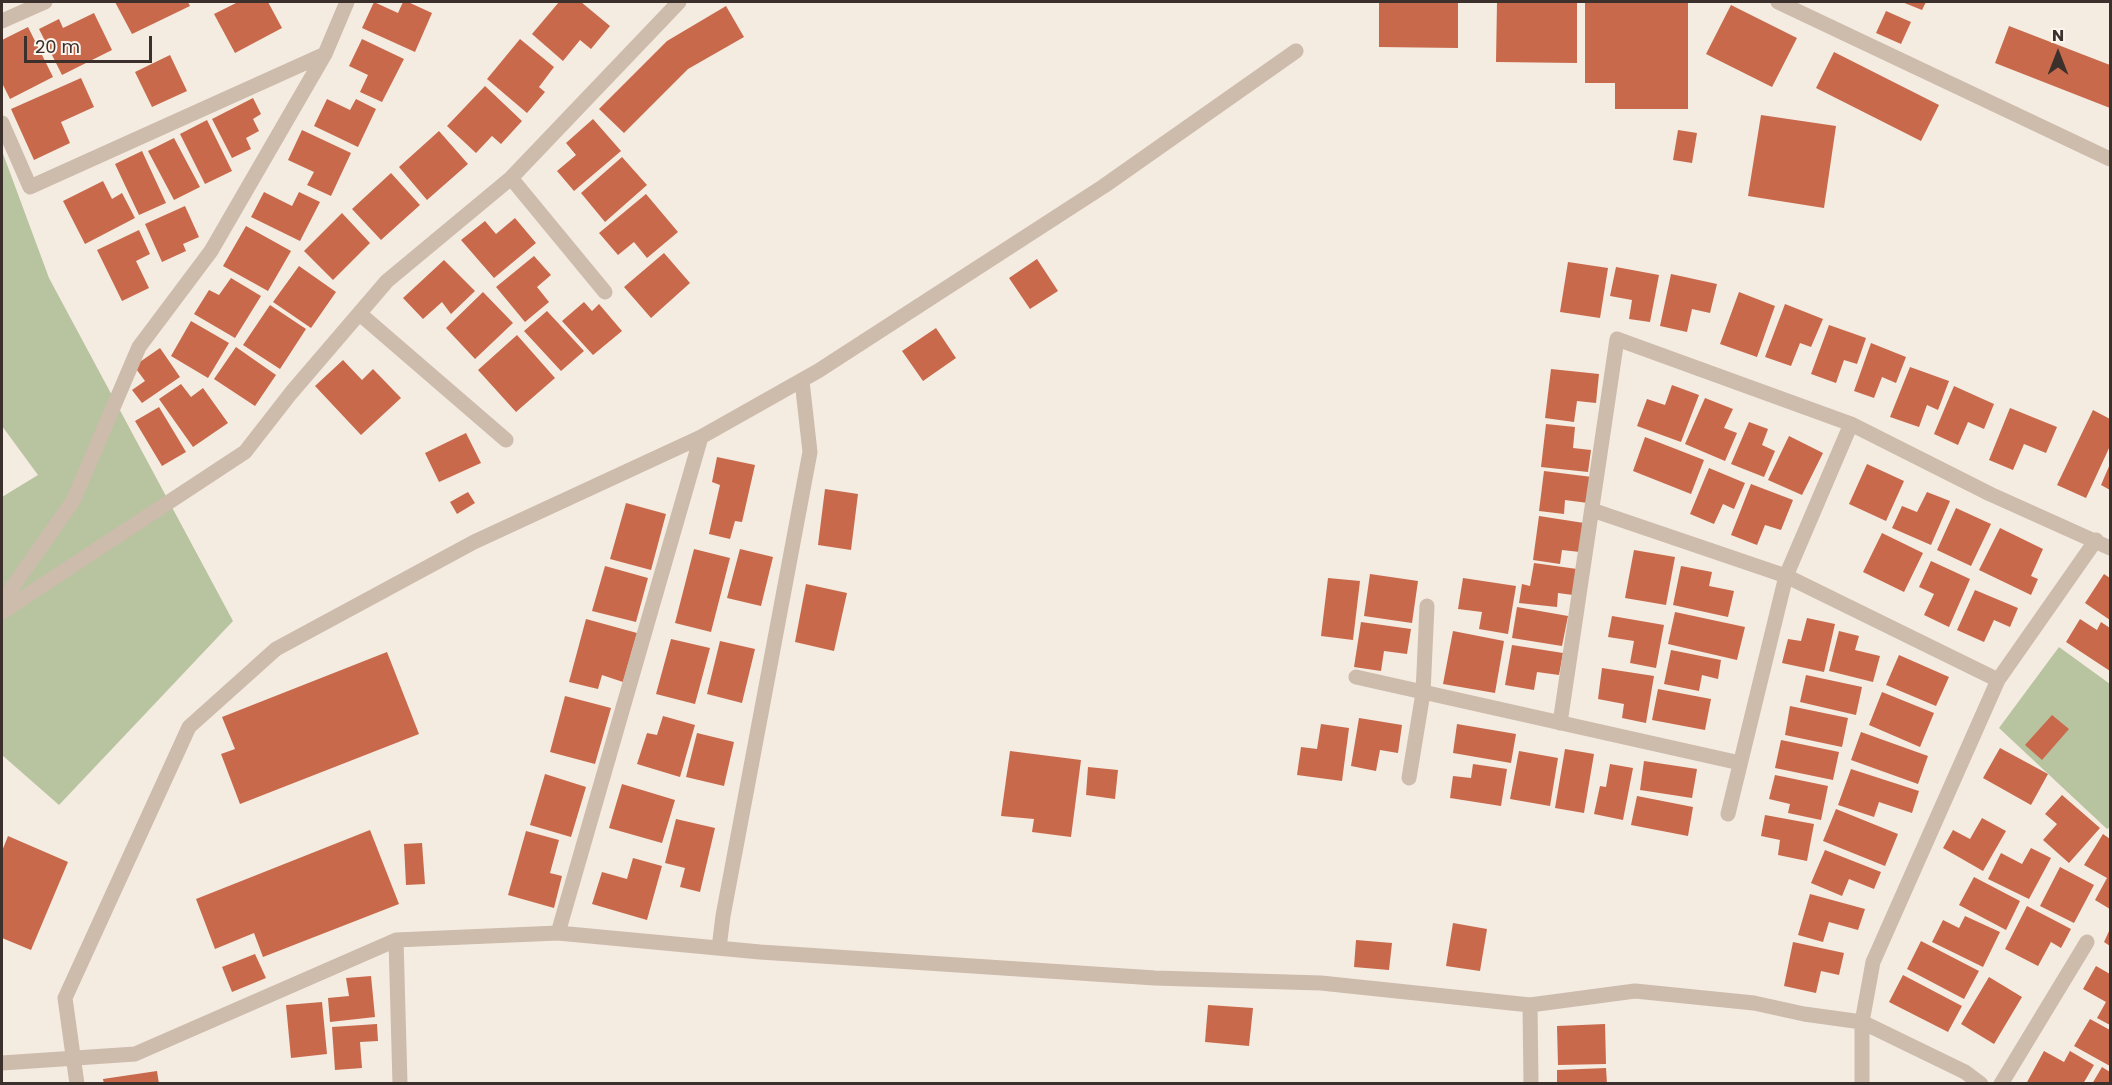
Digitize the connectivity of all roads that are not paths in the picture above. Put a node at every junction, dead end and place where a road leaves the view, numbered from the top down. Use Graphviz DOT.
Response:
graph roads {
  1 [pos="45,2"];
  2 [pos="347,2"];
  3 [pos="679,2"];
  4 [pos="1778,2"];
  5 [pos="2,21"];
  6 [pos="1296,51"];
  7 [pos="325,54"];
  8 [pos="2,123"];
  9 [pos="2110,159"];
  10 [pos="511,178"];
  11 [pos="605,292"];
  12 [pos="360,314"];
  13 [pos="802,381"];
  14 [pos="1851,424"];
  15 [pos="701,437"];
  16 [pos="506,440"];
  17 [pos="1592,510"];
  18 [pos="2096,540"];
  19 [pos="2110,548"];
  20 [pos="1786,576"];
  21 [pos="2,602"];
  22 [pos="1427,606"];
  23 [pos="2,612"];
  24 [pos="1356,677"];
  25 [pos="1998,680"];
  26 [pos="1423,693"];
  27 [pos="1560,723"];
  28 [pos="1740,763"];
  29 [pos="1409,778"];
  30 [pos="1728,814"];
  31 [pos="558,933"];
  32 [pos="396,940"];
  33 [pos="2087,942"];
  34 [pos="718,948"];
  35 [pos="1530,1005"];
  36 [pos="1862,1022"];
  37 [pos="75,1059"];
  38 [pos="2,1063"];
  39 [pos="77,1083"];
  40 [pos="400,1083"];
  41 [pos="1531,1083"];
  42 [pos="1862,1083"];
  43 [pos="1981,1083"];
  44 [pos="2001,1083"];
  1 -- 5 [label="street"];
  2 -- 7 [label="street"];
  3 -- 10 [label="street"];
  4 -- 9 [label="street"];
  6 -- 13 [label="street"];
  7 -- 8 [label="street"];
  7 -- 21 [label="street"];
  10 -- 11 [label="street"];
  10 -- 12 [label="street"];
  12 -- 16 [label="street"];
  12 -- 23 [label="street"];
  13 -- 15 [label="street"];
  13 -- 34 [label="street"];
  14 -- 17 [label="street"];
  14 -- 18 [label="street"];
  14 -- 20 [label="street"];
  15 -- 31 [label="street"];
  15 -- 37 [label="street"];
  17 -- 20 [label="street"];
  17 -- 27 [label="street"];
  18 -- 19 [label="street"];
  18 -- 25 [label="street"];
  20 -- 25 [label="street"];
  20 -- 28 [label="street"];
  22 -- 26 [label="street"];
  24 -- 26 [label="street"];
  25 -- 36 [label="street"];
  26 -- 27 [label="street"];
  26 -- 29 [label="street"];
  27 -- 28 [label="street"];
  28 -- 30 [label="street"];
  31 -- 32 [label="street"];
  31 -- 34 [label="street"];
  32 -- 37 [label="street"];
  32 -- 40 [label="street"];
  33 -- 44 [label="street"];
  34 -- 35 [label="street"];
  35 -- 36 [label="street"];
  35 -- 41 [label="street"];
  36 -- 42 [label="street"];
  36 -- 43 [label="street"];
  37 -- 38 [label="street"];
  37 -- 39 [label="street"];
}
